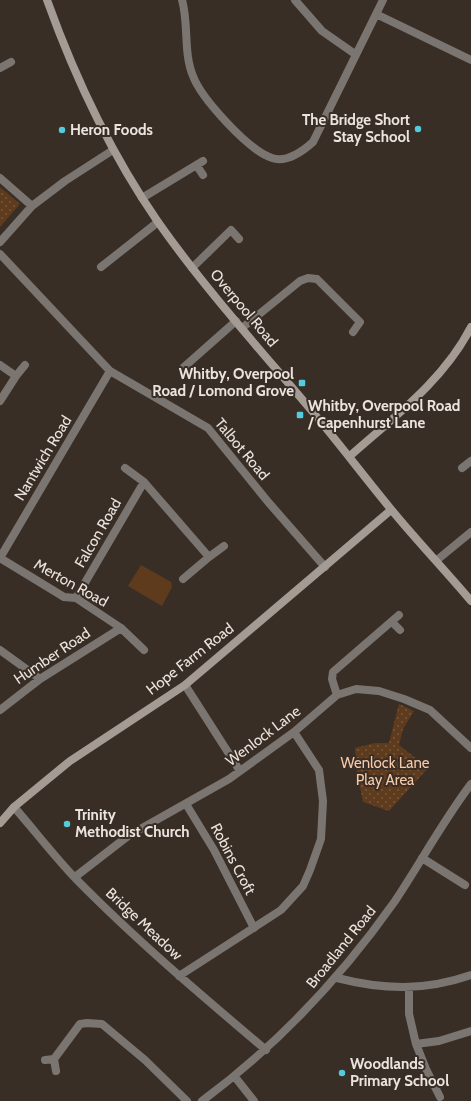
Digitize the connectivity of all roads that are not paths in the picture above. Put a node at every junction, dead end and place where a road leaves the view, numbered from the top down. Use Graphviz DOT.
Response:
graph roads {
  1 [pos="47,0"];
  2 [pos="182,0"];
  3 [pos="295,0"];
  4 [pos="383,0"];
  5 [pos="376,14"];
  6 [pos="355,54"];
  7 [pos="2,57"];
  8 [pos="471,60"];
  9 [pos="5,65"];
  10 [pos="114,150"];
  11 [pos="203,175"];
  12 [pos="0,178"];
  13 [pos="142,198"];
  14 [pos="32,206"];
  15 [pos="158,222"];
  16 [pos="239,239"];
  17 [pos="0,242"];
  18 [pos="0,254"];
  19 [pos="101,267"];
  20 [pos="192,268"];
  21 [pos="236,321"];
  22 [pos="471,327"];
  23 [pos="242,328"];
  24 [pos="353,332"];
  25 [pos="0,365"];
  26 [pos="25,365"];
  27 [pos="184,367"];
  28 [pos="110,371"];
  29 [pos="16,376"];
  30 [pos="0,401"];
  31 [pos="350,456"];
  32 [pos="125,468"];
  33 [pos="144,482"];
  34 [pos="391,510"];
  35 [pos="471,532"];
  36 [pos="224,546"];
  37 [pos="0,558"];
  38 [pos="209,558"];
  39 [pos="437,560"];
  40 [pos="325,567"];
  41 [pos="183,579"];
  42 [pos="76,598"];
  43 [pos="471,601"];
  44 [pos="400,615"];
  45 [pos="392,622"];
  46 [pos="121,628"];
  47 [pos="400,630"];
  48 [pos="0,650"];
  49 [pos="144,650"];
  50 [pos="40,679"];
  51 [pos="185,685"];
  52 [pos="337,695"];
  53 [pos="0,710"];
  54 [pos="294,732"];
  55 [pos="471,748"];
  56 [pos="240,771"];
  57 [pos="471,785"];
  58 [pos="186,804"];
  59 [pos="14,807"];
  60 [pos="0,823"];
  61 [pos="422,858"];
  62 [pos="75,878"];
  63 [pos="466,886"];
  64 [pos="254,928"];
  65 [pos="471,975"];
  66 [pos="179,976"];
  67 [pos="337,978"];
  68 [pos="409,988"];
  69 [pos="471,1031"];
  70 [pos="416,1044"];
  71 [pos="266,1050"];
  72 [pos="54,1059"];
  73 [pos="45,1060"];
  74 [pos="56,1071"];
  75 [pos="235,1077"];
  76 [pos="440,1096"];
  77 [pos="187,1101"];
  78 [pos="202,1101"];
  79 [pos="254,1101"];
  1 -- 10 [label="street, Overpool Road"];
  2 -- 6 [label="street"];
  3 -- 6 [label="street"];
  4 -- 5 [label="street"];
  5 -- 6 [label="street"];
  5 -- 8 [label="street"];
  7 -- 9 [label="street"];
  10 -- 13 [label="street, Overpool Road"];
  10 -- 14 [label="street"];
  11 -- 13 [label="street"];
  12 -- 14 [label="street"];
  13 -- 15 [label="street, Overpool Road"];
  14 -- 17 [label="street"];
  15 -- 19 [label="street"];
  15 -- 20 [label="street, Overpool Road"];
  16 -- 20 [label="street"];
  18 -- 28 [label="street, Talbot Road"];
  20 -- 21 [label="street, Overpool Road"];
  21 -- 23 [label="street, Overpool Road"];
  21 -- 27 [label="street"];
  22 -- 31 [label="street"];
  23 -- 24 [label="street"];
  23 -- 31 [label="street, Overpool Road"];
  25 -- 29 [label="street"];
  26 -- 29 [label="street"];
  28 -- 37 [label="street, Nantwich Road"];
  28 -- 40 [label="street, Talbot Road"];
  29 -- 30 [label="street"];
  31 -- 34 [label="street, Overpool Road"];
  32 -- 33 [label="street"];
  33 -- 38 [label="street"];
  33 -- 42 [label="street, Falcon Road"];
  34 -- 39 [label="street, Overpool Road"];
  34 -- 40 [label="street, Hope Farm Road"];
  35 -- 39 [label="street"];
  36 -- 38 [label="street"];
  37 -- 42 [label="street, Merton Road"];
  38 -- 41 [label="street"];
  39 -- 43 [label="street, Overpool Road"];
  40 -- 51 [label="street, Hope Farm Road"];
  42 -- 46 [label="street, Merton Road"];
  44 -- 45 [label="street"];
  45 -- 47 [label="street"];
  45 -- 52 [label="street"];
  46 -- 49 [label="street, Merton Road"];
  46 -- 50 [label="street, Humber Road"];
  48 -- 50 [label="street"];
  50 -- 53 [label="street, Humber Road"];
  51 -- 56 [label="street"];
  51 -- 59 [label="street, Hope Farm Road"];
  52 -- 54 [label="street, Wenlock Lane"];
  52 -- 55 [label="street, Wenlock Lane"];
  54 -- 56 [label="street, Wenlock Lane"];
  54 -- 64 [label="street"];
  56 -- 58 [label="street, Wenlock Lane"];
  57 -- 61 [label="street, Broadland Road"];
  58 -- 62 [label="street, Wenlock Lane"];
  58 -- 64 [label="street, Robins Croft"];
  59 -- 60 [label="street, Hope Farm Road"];
  59 -- 62 [label="street, Bridge Meadow"];
  61 -- 63 [label="street"];
  61 -- 67 [label="street, Broadland Road"];
  62 -- 66 [label="street, Bridge Meadow"];
  64 -- 66 [label="street"];
  65 -- 68 [label="street"];
  66 -- 71 [label="street, Bridge Meadow"];
  67 -- 68 [label="street"];
  67 -- 71 [label="street, Broadland Road"];
  68 -- 70 [label="street"];
  69 -- 70 [label="street"];
  70 -- 76 [label="street"];
  71 -- 75 [label="street, Broadland Road"];
  72 -- 73 [label="street"];
  72 -- 74 [label="street"];
  72 -- 77 [label="street"];
  75 -- 78 [label="street, Broadland Road"];
  75 -- 79 [label="street"];
}
